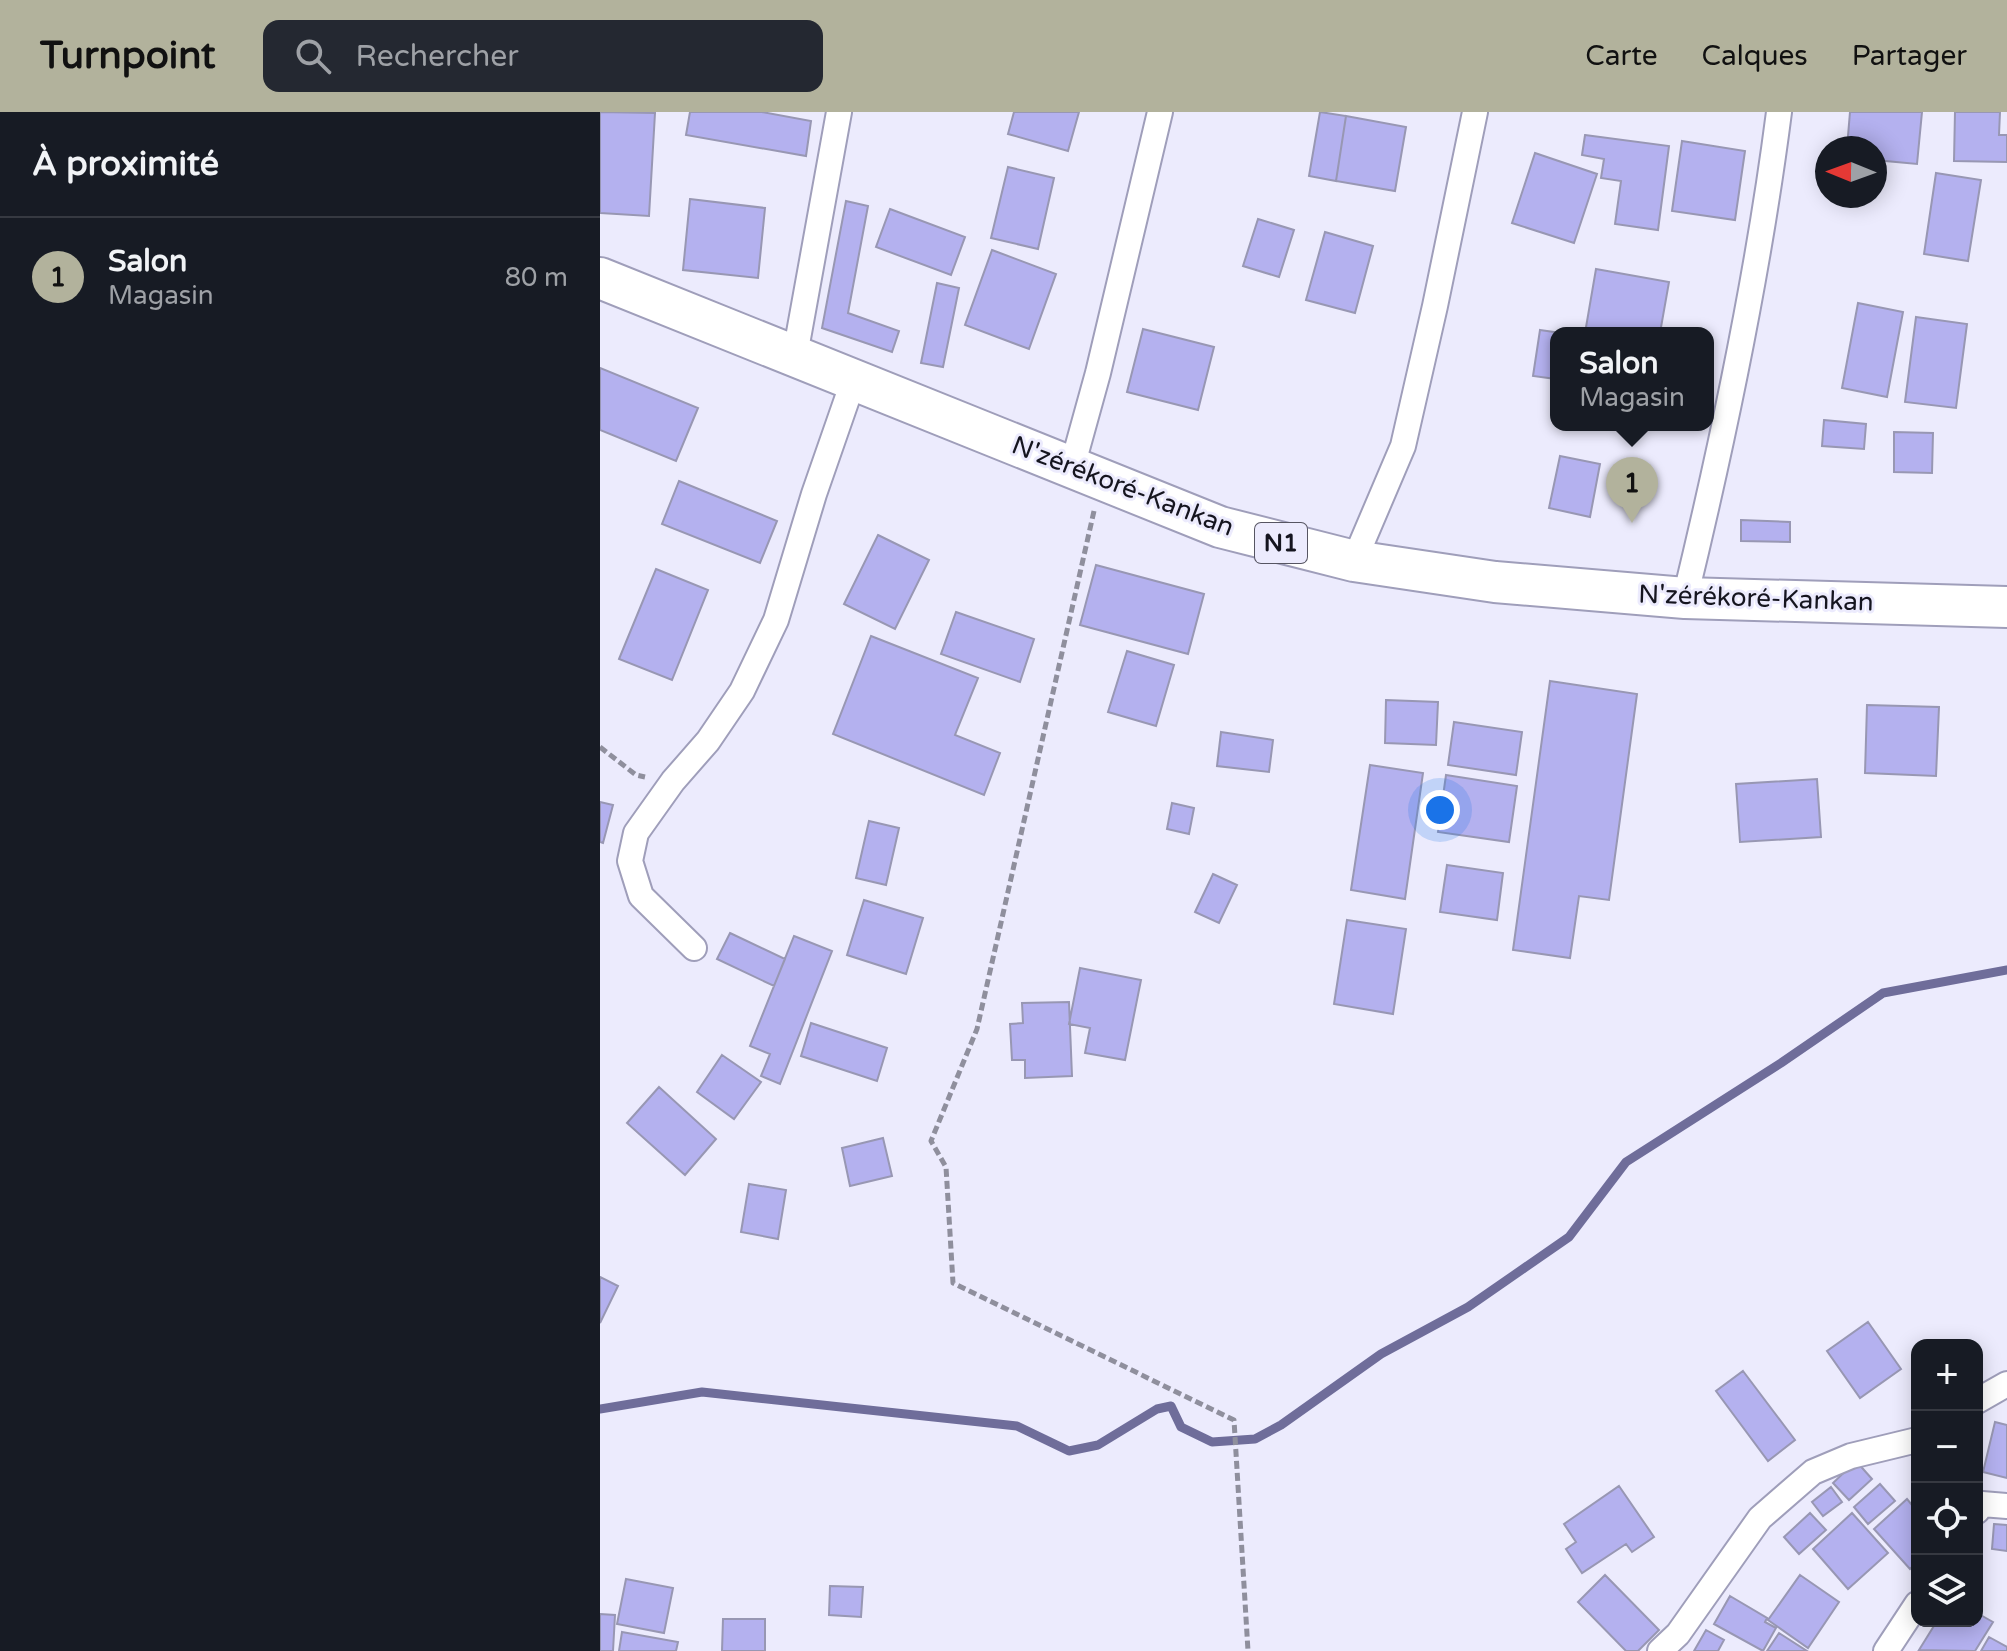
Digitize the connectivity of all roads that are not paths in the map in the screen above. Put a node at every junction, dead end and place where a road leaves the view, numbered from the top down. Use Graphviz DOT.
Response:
graph roads {
  1 [pos="839,112"];
  2 [pos="1160,112"];
  3 [pos="1475,112"];
  4 [pos="1779,112"];
  5 [pos="600,278"];
  6 [pos="795,355"];
  7 [pos="854,379"];
  8 [pos="1086,472"];
  9 [pos="1354,561"];
  10 [pos="1685,598"];
  11 [pos="2007,607"];
  12 [pos="694,948"];
  13 [pos="2007,1384"];
  14 [pos="1983,1398"];
  15 [pos="1911,1441"];
  16 [pos="1983,1504"];
  17 [pos="2007,1506"];
  18 [pos="1911,1613"];
  19 [pos="1660,1651"];
  20 [pos="1886,1651"];
  1 -- 6 [label="street"];
  2 -- 8 [label="street"];
  3 -- 9 [label="street"];
  4 -- 10 [label="street"];
  5 -- 6 [label="highway, N'zérékoré-Kankan / N1"];
  6 -- 7 [label="highway, N'zérékoré-Kankan / N1"];
  7 -- 8 [label="highway, N'zérékoré-Kankan / N1"];
  7 -- 12 [label="street"];
  8 -- 9 [label="highway, N'zérékoré-Kankan / N1"];
  9 -- 10 [label="highway, N'zérékoré-Kankan / N1"];
  10 -- 11 [label="highway, N'zérékoré-Kankan / N1"];
  13 -- 14 [label="street"];
  15 -- 19 [label="street"];
  16 -- 17 [label="street"];
  18 -- 20 [label="street"];
}
